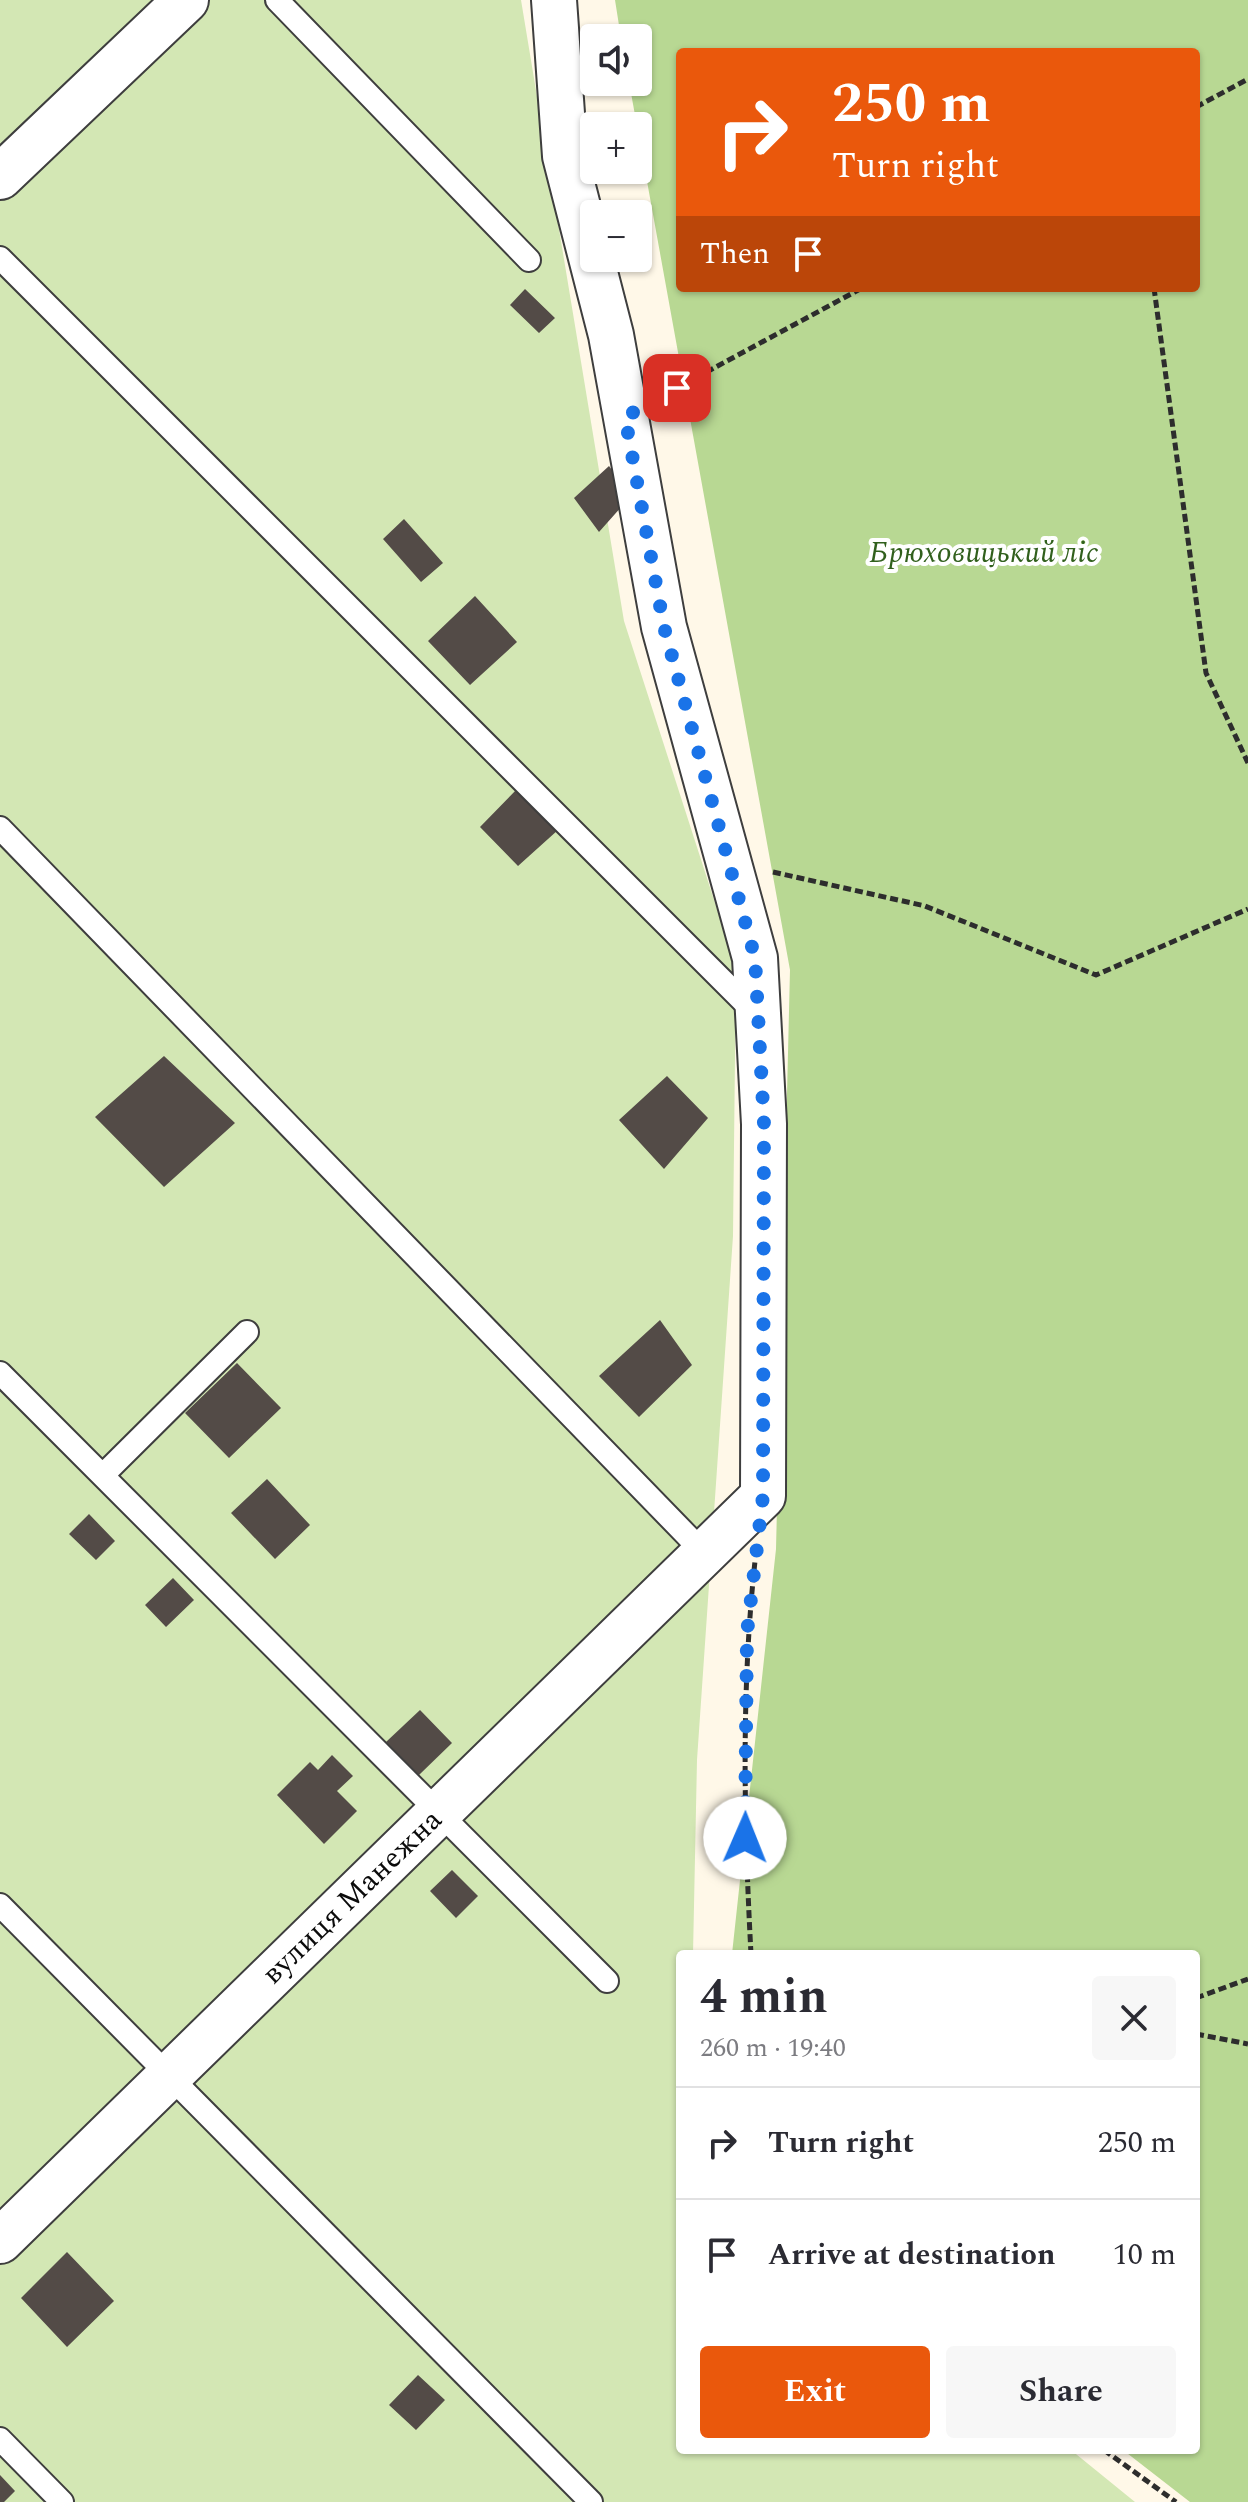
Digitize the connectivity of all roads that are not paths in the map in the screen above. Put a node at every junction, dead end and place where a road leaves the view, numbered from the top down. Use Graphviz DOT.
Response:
graph roads {
  1 [pos="186,0"];
  2 [pos="277,0"];
  3 [pos="554,0"];
  4 [pos="0,177"];
  5 [pos="0,258"];
  6 [pos="529,260"];
  7 [pos="0,828"];
  8 [pos="758,1016"];
  9 [pos="247,1332"];
  10 [pos="0,1373"];
  11 [pos="103,1475"];
  12 [pos="704,1553"];
  13 [pos="439,1811"];
  14 [pos="0,1905"];
  15 [pos="607,1981"];
  16 [pos="168,2076"];
  17 [pos="0,2241"];
  18 [pos="0,2439"];
  19 [pos="62,2502"];
  20 [pos="591,2502"];
  1 -- 4 [label="street"];
  2 -- 6 [label="lane"];
  3 -- 8 [label="street"];
  5 -- 8 [label="lane"];
  7 -- 12 [label="lane"];
  8 -- 12 [label="street, вулиця Манежна"];
  9 -- 11 [label="lane"];
  10 -- 11 [label="lane"];
  11 -- 13 [label="lane"];
  12 -- 13 [label="street, вулиця Манежна"];
  13 -- 15 [label="lane"];
  13 -- 16 [label="street, вулиця Манежна"];
  14 -- 16 [label="lane"];
  16 -- 17 [label="street, вулиця Манежна"];
  16 -- 20 [label="lane"];
  18 -- 19 [label="lane"];
}
